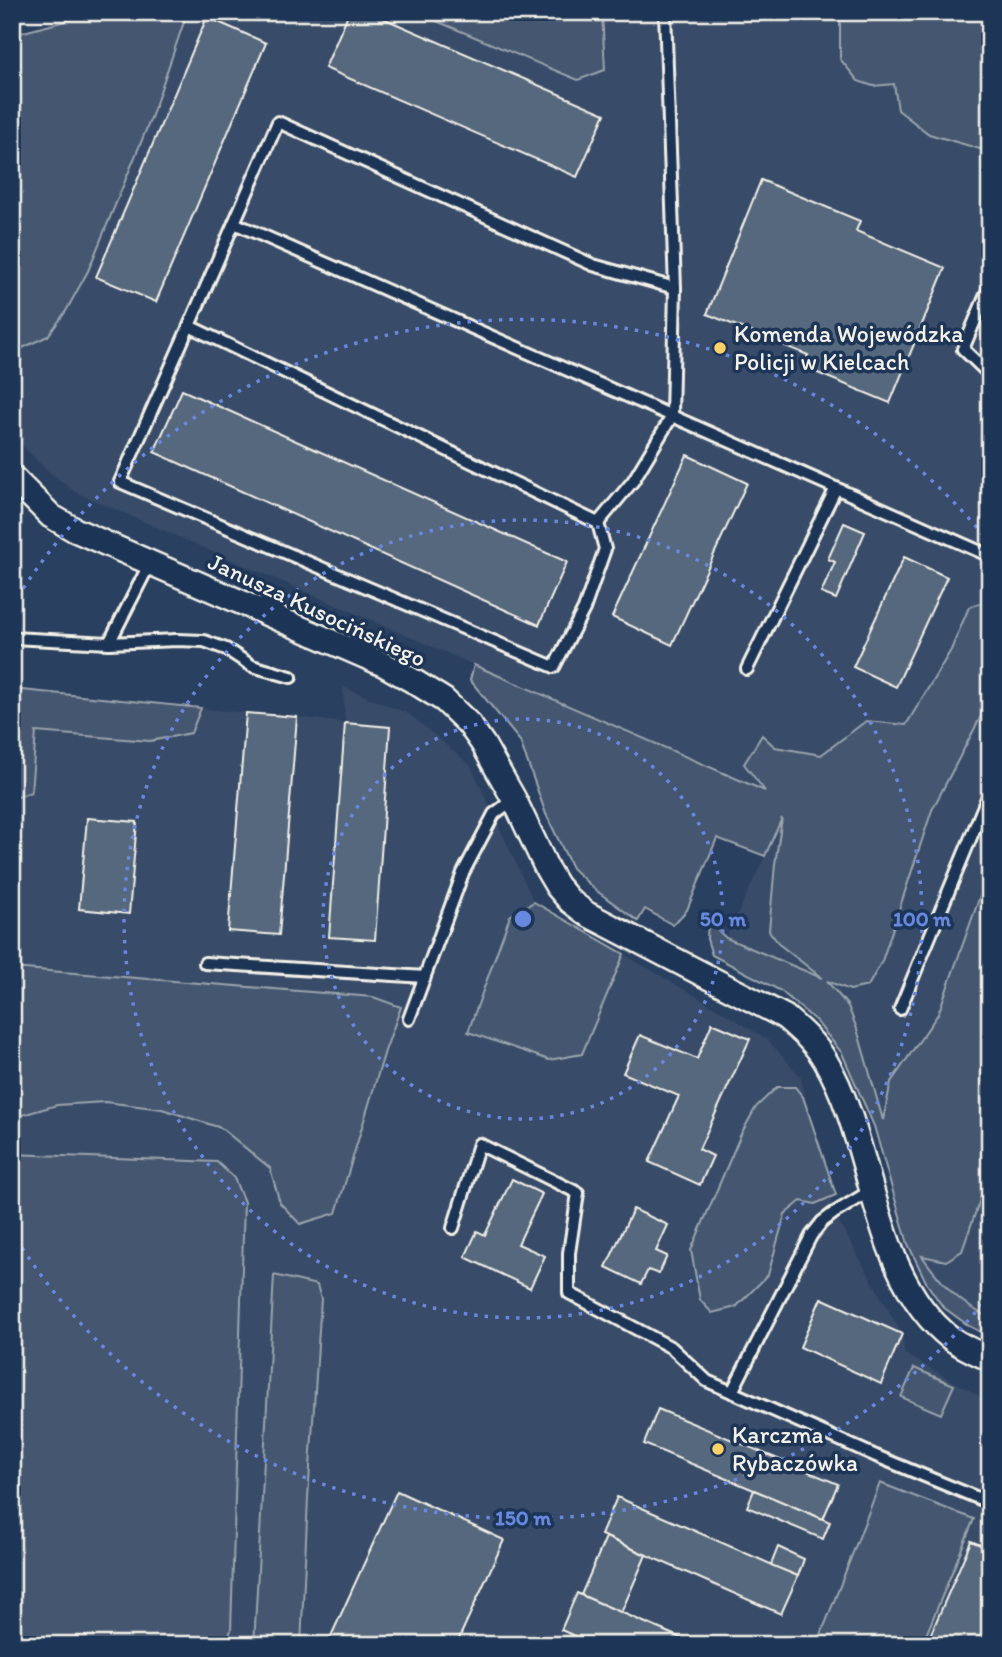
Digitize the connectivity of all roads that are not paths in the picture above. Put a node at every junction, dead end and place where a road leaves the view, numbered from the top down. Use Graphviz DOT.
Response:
graph roads {
  1 [pos="665,12"];
  2 [pos="234,223"];
  3 [pos="990,285"];
  4 [pos="675,288"];
  5 [pos="189,326"];
  6 [pos="990,375"];
  7 [pos="672,416"];
  8 [pos="12,477"];
  9 [pos="836,488"];
  10 [pos="598,523"];
  11 [pos="990,556"];
  12 [pos="150,563"];
  13 [pos="12,638"];
  14 [pos="109,643"];
  15 [pos="747,669"];
  16 [pos="291,677"];
  17 [pos="990,791"];
  18 [pos="514,799"];
  19 [pos="205,963"];
  20 [pos="425,976"];
  21 [pos="900,1009"];
  22 [pos="409,1019"];
  23 [pos="872,1190"];
  24 [pos="453,1228"];
  25 [pos="990,1359"];
  26 [pos="732,1392"];
  27 [pos="990,1503"];
  1 -- 4 [label="lane"];
  2 -- 4 [label="lane"];
  2 -- 5 [label="lane"];
  2 -- 7 [label="lane"];
  3 -- 6 [label="lane"];
  4 -- 7 [label="lane"];
  5 -- 10 [label="lane"];
  5 -- 10 [label="lane"];
  7 -- 9 [label="lane"];
  7 -- 10 [label="lane"];
  8 -- 12 [label="street, Janusza Kusocińskiego"];
  9 -- 11 [label="lane"];
  9 -- 15 [label="lane"];
  12 -- 14 [label="lane"];
  12 -- 18 [label="street, Janusza Kusocińskiego"];
  13 -- 14 [label="lane"];
  14 -- 16 [label="lane"];
  17 -- 21 [label="lane"];
  18 -- 20 [label="lane"];
  18 -- 23 [label="street, Janusza Kusocińskiego"];
  19 -- 20 [label="lane"];
  20 -- 22 [label="lane"];
  23 -- 25 [label="street, Janusza Kusocińskiego"];
  23 -- 26 [label="lane"];
  24 -- 26 [label="lane"];
  26 -- 27 [label="lane"];
}
